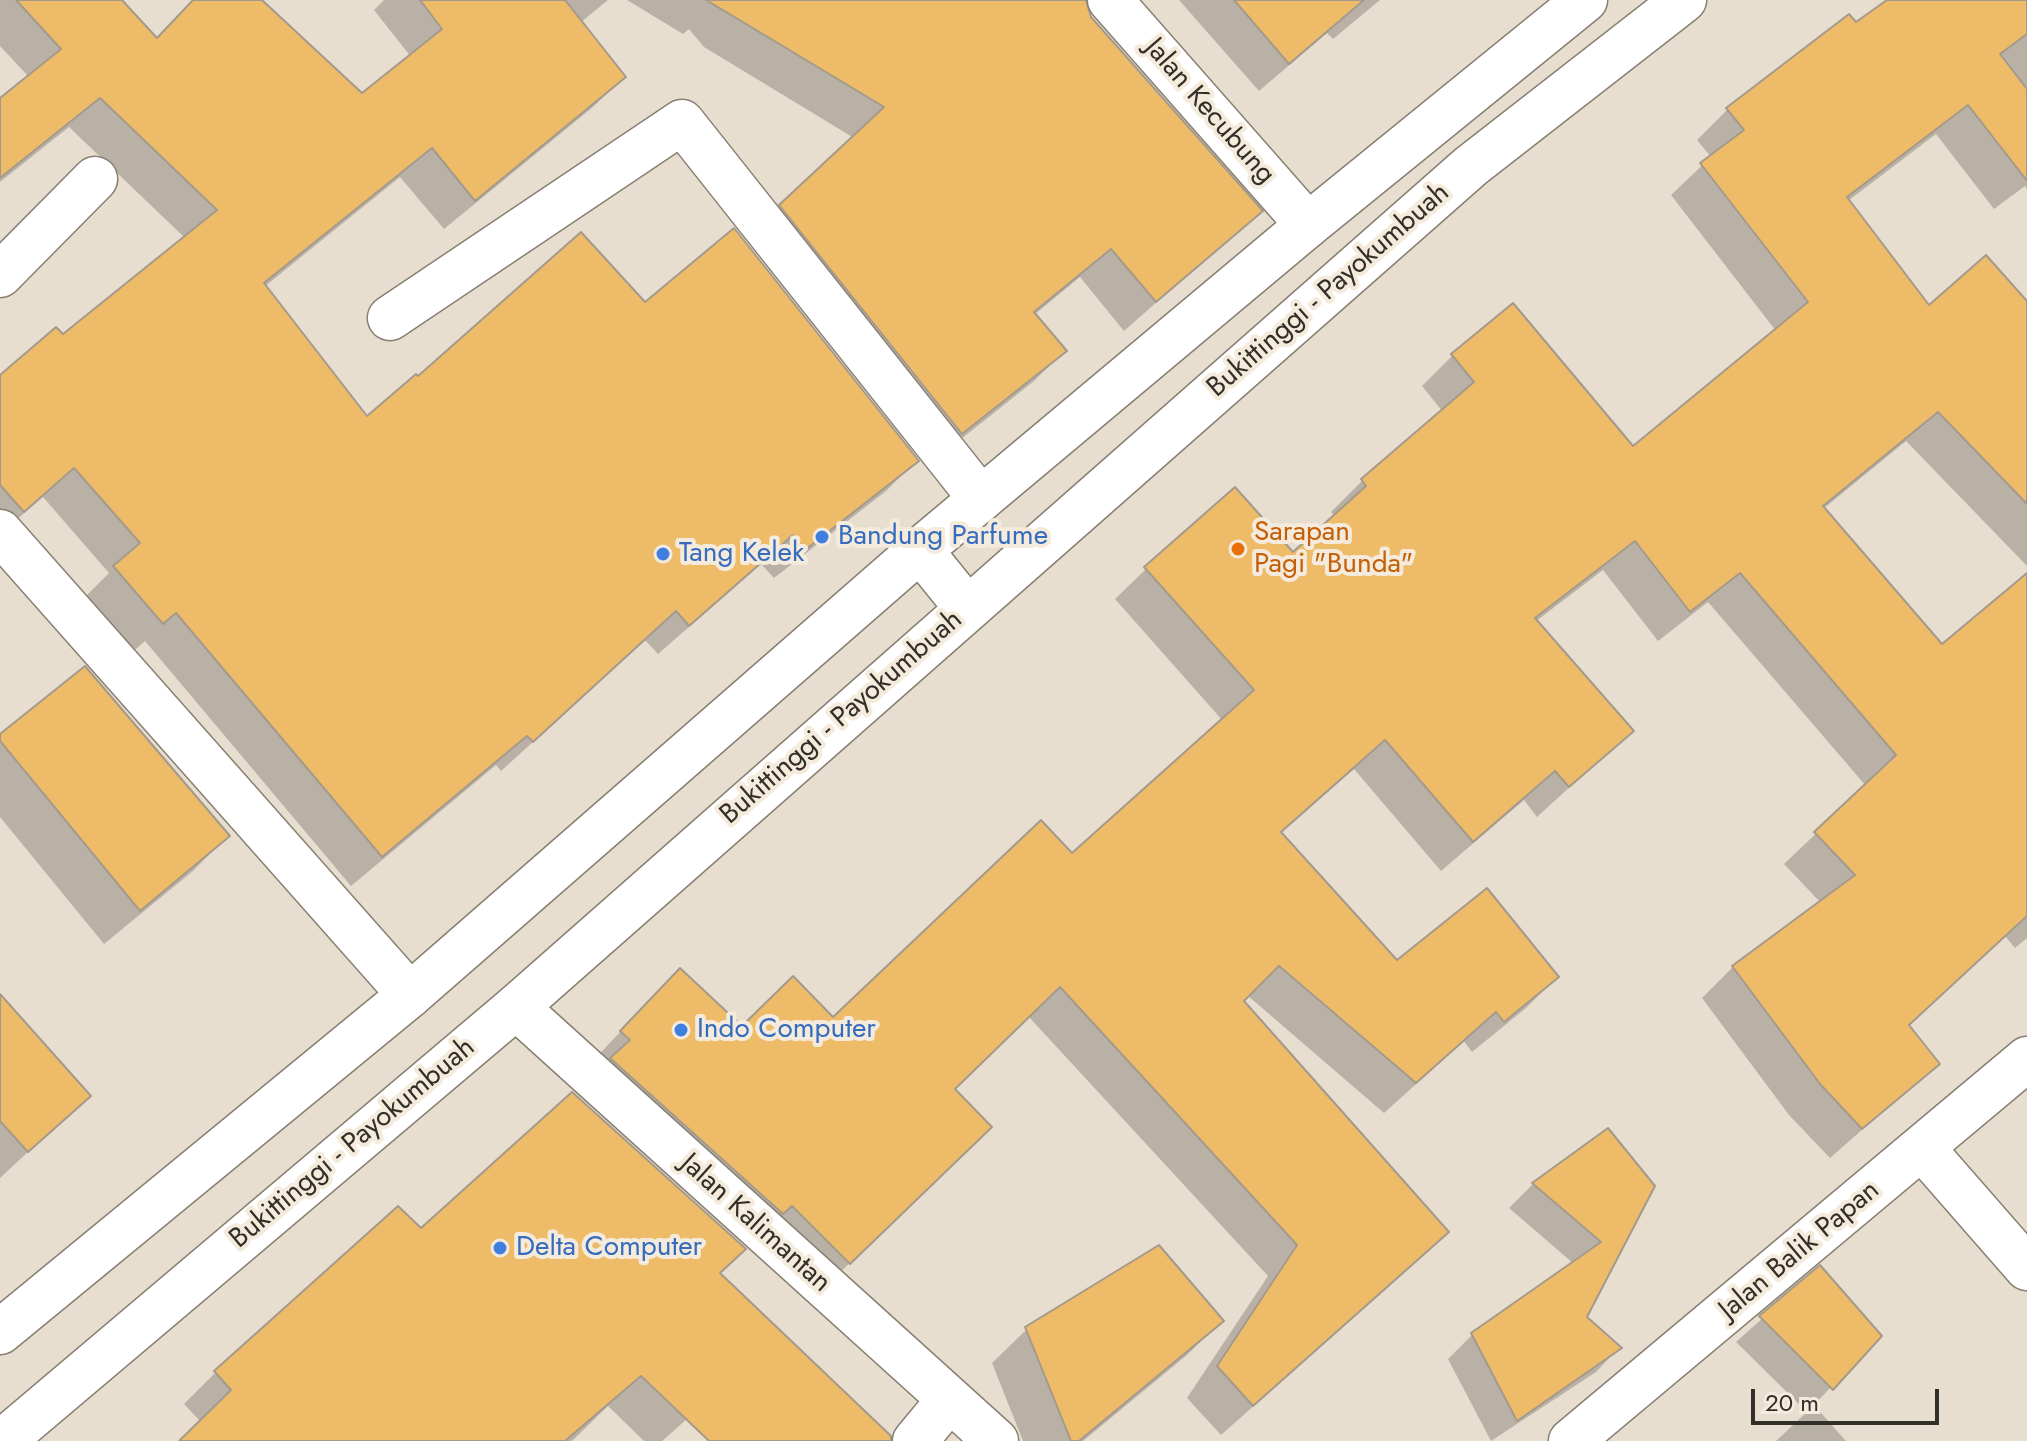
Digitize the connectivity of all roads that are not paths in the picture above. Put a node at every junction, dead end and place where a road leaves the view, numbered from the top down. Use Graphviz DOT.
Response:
graph roads {
  1 [pos="1110,0"];
  2 [pos="1585,0"];
  3 [pos="1684,0"];
  4 [pos="95,179"];
  5 [pos="1308,225"];
  6 [pos="0,275"];
  7 [pos="390,318"];
  8 [pos="981,499"];
  9 [pos="0,532"];
  10 [pos="920,550"];
  11 [pos="967,608"];
  12 [pos="410,995"];
  13 [pos="516,1007"];
  14 [pos="2027,1059"];
  15 [pos="1923,1149"];
  16 [pos="2027,1268"];
  17 [pos="0,1332"];
  18 [pos="949,1400"];
  19 [pos="3,1441"];
  20 [pos="915,1441"];
  21 [pos="996,1441"];
  22 [pos="1571,1441"];
  1 -- 5 [label="main road, Jalan Kecubung"];
  2 -- 5 [label="main road"];
  3 -- 11 [label="main road, Bukittinggi - Payokumbuah"];
  4 -- 6 [label="main road"];
  5 -- 8 [label="main road"];
  7 -- 8 [label="main road"];
  8 -- 10 [label="main road"];
  9 -- 12 [label="main road"];
  10 -- 11 [label="main road"];
  10 -- 12 [label="main road"];
  11 -- 13 [label="main road, Bukittinggi - Payokumbuah"];
  12 -- 17 [label="main road"];
  13 -- 18 [label="main road, Jalan Kalimantan"];
  13 -- 19 [label="main road, Bukittinggi - Payokumbuah"];
  14 -- 15 [label="main road, Jalan Balik Papan"];
  15 -- 16 [label="main road"];
  15 -- 22 [label="main road, Jalan Balik Papan"];
  18 -- 20 [label="main road"];
  18 -- 21 [label="main road, Jalan Kalimantan"];
}
